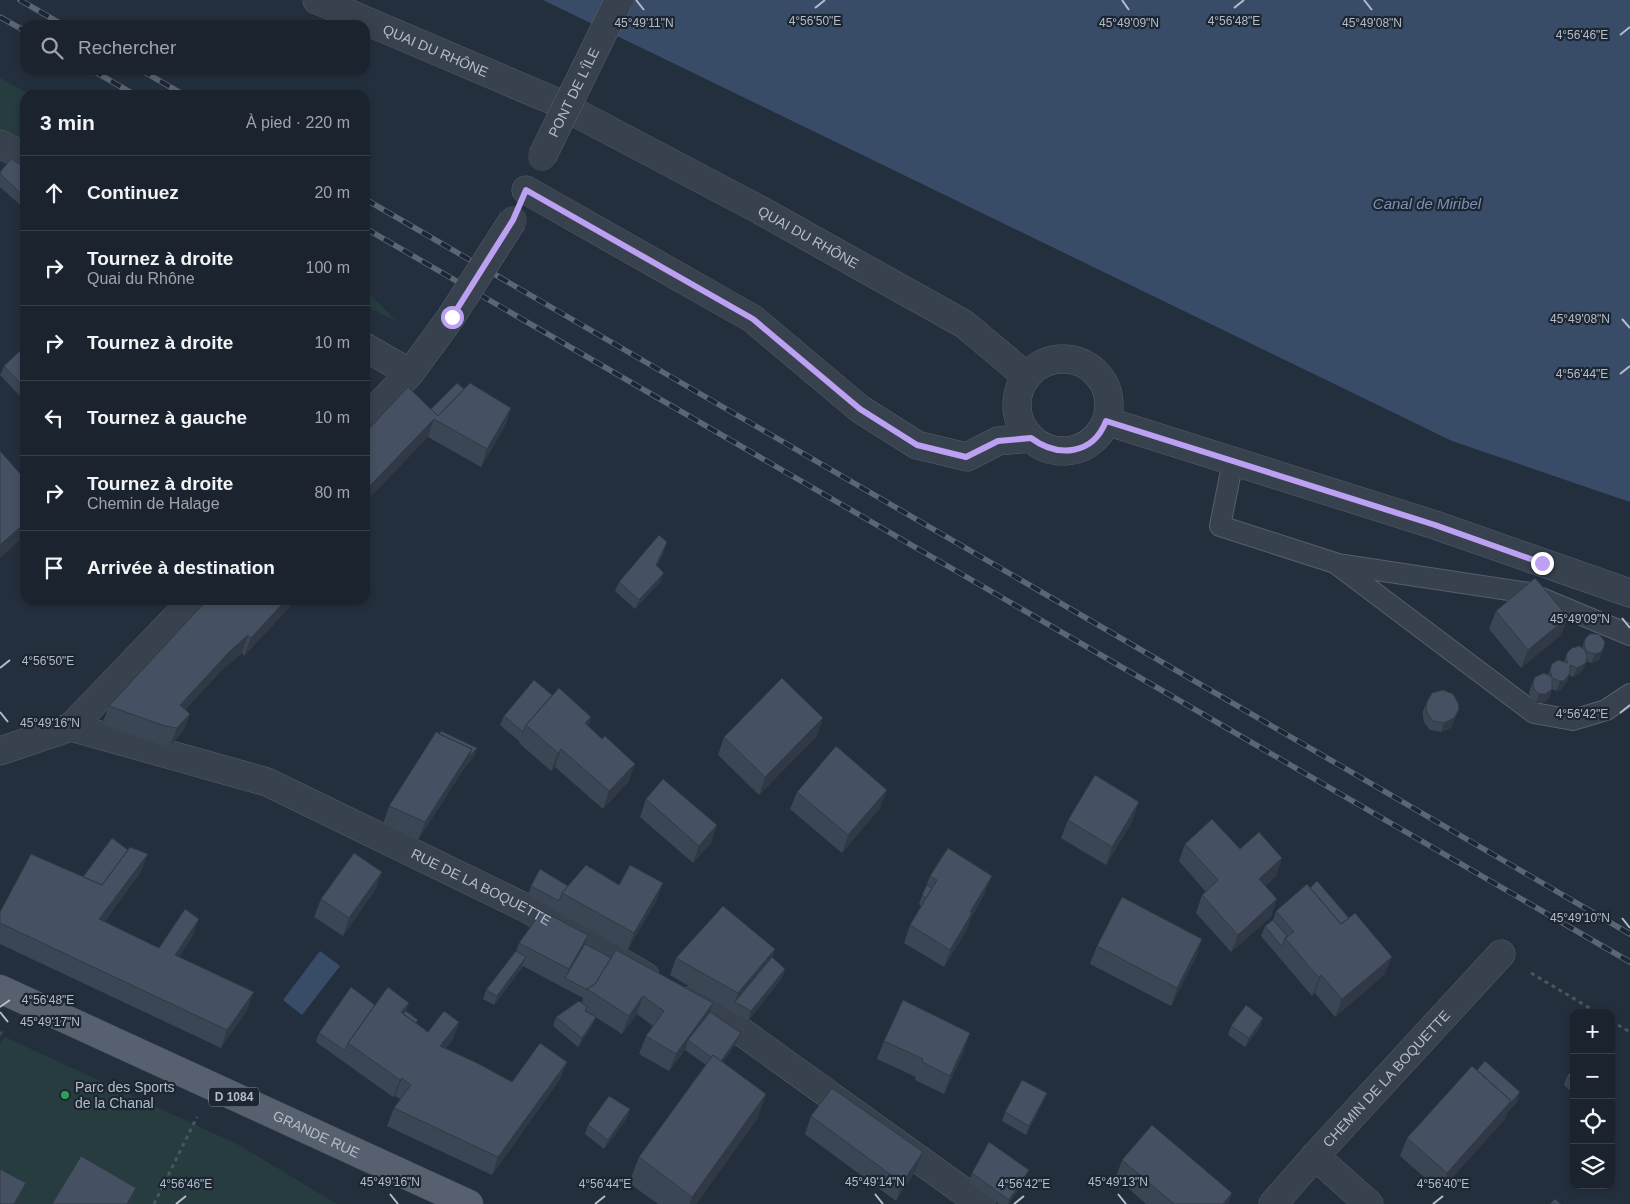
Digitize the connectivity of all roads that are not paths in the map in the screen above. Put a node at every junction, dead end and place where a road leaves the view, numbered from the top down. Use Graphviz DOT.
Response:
graph roads {
  1 [pos="317,0"];
  2 [pos="619,0"];
  3 [pos="364,20"];
  4 [pos="370,23"];
  5 [pos="554,101"];
  6 [pos="580,115"];
  7 [pos="0,144"];
  8 [pos="20,154"];
  9 [pos="526,190"];
  10 [pos="370,350"];
  11 [pos="410,373"];
  12 [pos="1026,376"];
  13 [pos="370,415"];
  14 [pos="1106,421"];
  15 [pos="1031,438"];
  16 [pos="1233,461"];
  17 [pos="1335,564"];
  18 [pos="1630,593"];
  19 [pos="188,605"];
  20 [pos="1630,634"];
  21 [pos="1630,694"];
  22 [pos="71,727"];
  23 [pos="0,751"];
  24 [pos="1501,954"];
  25 [pos="0,989"];
  26 [pos="1315,1156"];
  27 [pos="469,1204"];
  28 [pos="980,1204"];
  29 [pos="1273,1204"];
  30 [pos="1369,1204"];
  1 -- 3 [label="street, QUAI DU RHÔNE"];
  2 -- 9 [label="street, PONT DE L'ÎLE, bridge"];
  4 -- 5 [label="street, QUAI DU RHÔNE"];
  6 -- 12 [label="street, QUAI DU RHÔNE"];
  7 -- 8 [label="street"];
  9 -- 11 [label="street, PONT DE L'ÎLE, bridge"];
  9 -- 15 [label="street"];
  10 -- 11 [label="street"];
  11 -- 13 [label="street, PONT DE L'ÎLE"];
  12 -- 14 [label="street"];
  12 -- 15 [label="street"];
  14 -- 15 [label="street"];
  14 -- 16 [label="street"];
  16 -- 17 [label="lane"];
  16 -- 18 [label="street"];
  17 -- 20 [label="lane"];
  17 -- 21 [label="lane"];
  19 -- 22 [label="street"];
  22 -- 23 [label="street"];
  22 -- 28 [label="street, RUE DE LA BOQUETTE"];
  24 -- 26 [label="street, CHEMIN DE LA BOQUETTE"];
  25 -- 27 [label="main road, GRANDE RUE / D 1084"];
  26 -- 29 [label="street, CHEMIN DE LA BOQUETTE"];
  26 -- 30 [label="street"];
}
